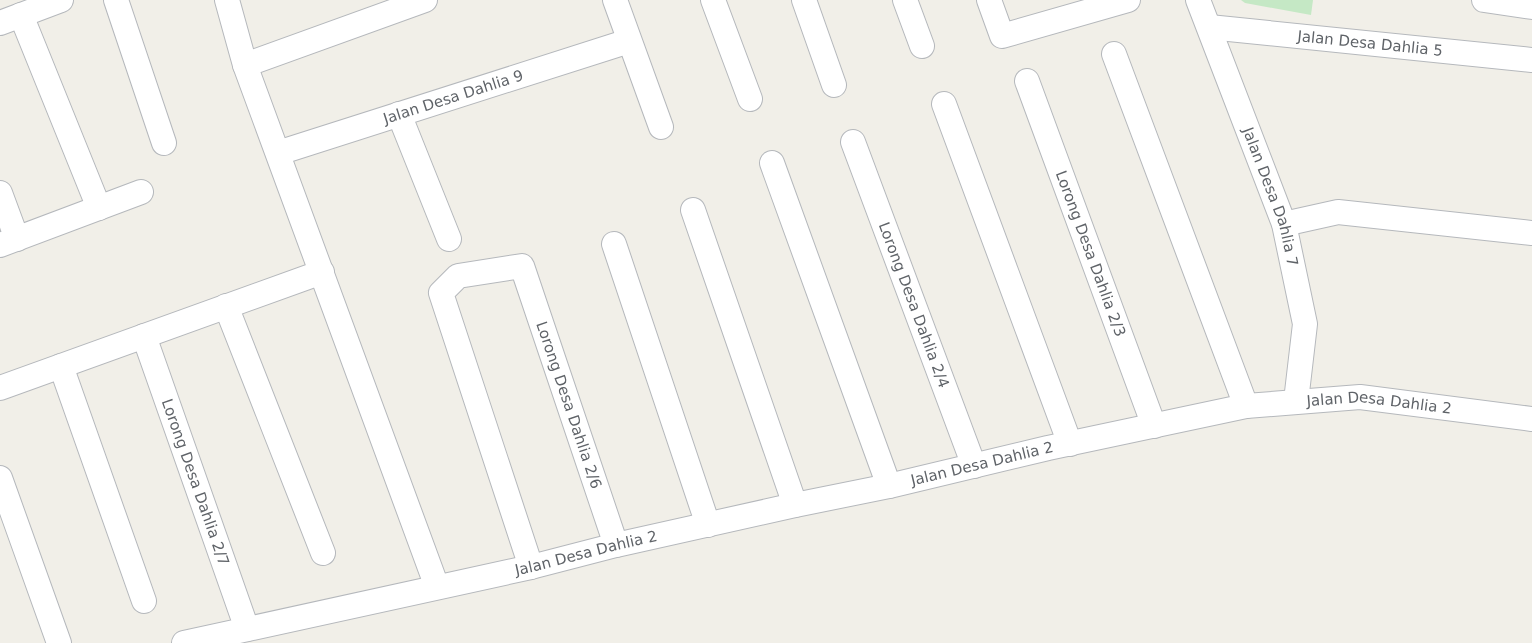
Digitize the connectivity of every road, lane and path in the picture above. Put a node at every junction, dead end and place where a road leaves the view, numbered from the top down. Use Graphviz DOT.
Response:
graph roads {
  1 [pos="61,0"];
  2 [pos="116,0"];
  3 [pos="226,0"];
  4 [pos="425,0"];
  5 [pos="615,0"];
  6 [pos="712,0"];
  7 [pos="804,0"];
  8 [pos="905,0"];
  9 [pos="989,0"];
  10 [pos="1128,0"];
  11 [pos="1198,0"];
  12 [pos="1484,0"];
  13 [pos="1094,4"];
  14 [pos="1532,7"];
  15 [pos="11,19"];
  16 [pos="1209,27"];
  17 [pos="629,41"];
  18 [pos="922,46"];
  19 [pos="1114,54"];
  20 [pos="1532,60"];
  21 [pos="245,65"];
  22 [pos="1027,81"];
  23 [pos="834,84"];
  24 [pos="750,99"];
  25 [pos="944,104"];
  26 [pos="399,114"];
  27 [pos="661,127"];
  28 [pos="854,142"];
  29 [pos="164,143"];
  30 [pos="278,153"];
  31 [pos="772,163"];
  32 [pos="141,192"];
  33 [pos="0,193"];
  34 [pos="99,208"];
  35 [pos="693,210"];
  36 [pos="1284,224"];
  37 [pos="1532,233"];
  38 [pos="449,239"];
  39 [pos="9,242"];
  40 [pos="614,244"];
  41 [pos="322,272"];
  42 [pos="226,306"];
  43 [pos="144,336"];
  44 [pos="61,366"];
  45 [pos="0,388"];
  46 [pos="1296,401"];
  47 [pos="1246,406"];
  48 [pos="1532,420"];
  49 [pos="1154,426"];
  50 [pos="1070,444"];
  51 [pos="974,466"];
  52 [pos="0,478"];
  53 [pos="889,486"];
  54 [pos="795,505"];
  55 [pos="708,525"];
  56 [pos="616,545"];
  57 [pos="323,553"];
  58 [pos="531,566"];
  59 [pos="437,587"];
  60 [pos="144,602"];
  61 [pos="247,629"];
  62 [pos="59,643"];
  63 [pos="184,643"];
  1 -- 15 [label="street"];
  2 -- 29 [label="street"];
  3 -- 21 [label="street"];
  4 -- 21 [label="street"];
  5 -- 17 [label="street"];
  6 -- 24 [label="street"];
  7 -- 23 [label="street"];
  8 -- 18 [label="street"];
  9 -- 13 [label="street"];
  10 -- 13 [label="street"];
  11 -- 16 [label="street, Jalan Desa Dahlia 7"];
  12 -- 14 [label="street"];
  15 -- 34 [label="street"];
  16 -- 20 [label="street, Jalan Desa Dahlia 5"];
  16 -- 36 [label="street, Jalan Desa Dahlia 7"];
  17 -- 26 [label="street, Jalan Desa Dahlia 9"];
  17 -- 27 [label="street"];
  19 -- 47 [label="street"];
  21 -- 30 [label="street"];
  22 -- 49 [label="street, Lorong Desa Dahlia 2/3"];
  25 -- 50 [label="street"];
  26 -- 30 [label="street, Jalan Desa Dahlia 9"];
  26 -- 38 [label="street"];
  28 -- 51 [label="street, Lorong Desa Dahlia 2/4"];
  30 -- 41 [label="street"];
  31 -- 53 [label="street"];
  32 -- 34 [label="street"];
  33 -- 39 [label="street"];
  34 -- 39 [label="street"];
  35 -- 54 [label="street"];
  36 -- 37 [label="street"];
  36 -- 46 [label="street, Jalan Desa Dahlia 7"];
  40 -- 55 [label="street"];
  41 -- 42 [label="street"];
  41 -- 59 [label="street"];
  42 -- 43 [label="street"];
  42 -- 57 [label="street"];
  43 -- 44 [label="street"];
  43 -- 61 [label="street, Lorong Desa Dahlia 2/7"];
  44 -- 45 [label="street"];
  44 -- 60 [label="street"];
  46 -- 47 [label="street, Jalan Desa Dahlia 2"];
  46 -- 48 [label="street, Jalan Desa Dahlia 2"];
  47 -- 49 [label="street, Jalan Desa Dahlia 2"];
  49 -- 50 [label="street, Jalan Desa Dahlia 2"];
  50 -- 51 [label="street, Jalan Desa Dahlia 2"];
  51 -- 53 [label="street, Jalan Desa Dahlia 2"];
  52 -- 62 [label="street"];
  53 -- 54 [label="street, Jalan Desa Dahlia 2"];
  54 -- 55 [label="street, Jalan Desa Dahlia 2"];
  55 -- 56 [label="street, Jalan Desa Dahlia 2"];
  56 -- 58 [label="street, Jalan Desa Dahlia 2"];
  56 -- 58 [label="street, Lorong Desa Dahlia 2/6"];
  58 -- 59 [label="street, Jalan Desa Dahlia 2"];
  59 -- 61 [label="street, Jalan Desa Dahlia 2"];
  61 -- 63 [label="street, Jalan Desa Dahlia 2"];
}
